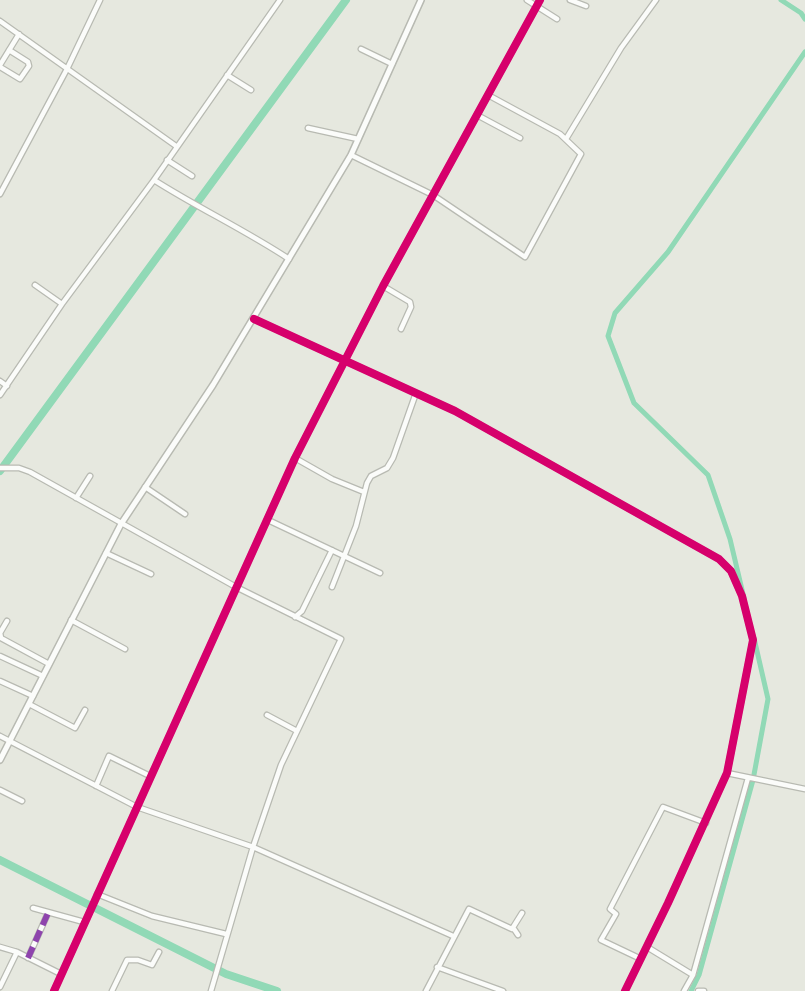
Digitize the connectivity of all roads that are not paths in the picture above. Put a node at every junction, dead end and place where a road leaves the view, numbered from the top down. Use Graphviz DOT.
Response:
graph roads {
  1 [pos="100,0"];
  2 [pos="280,0"];
  3 [pos="421,0"];
  4 [pos="528,0"];
  5 [pos="540,0"];
  6 [pos="570,0"];
  7 [pos="656,0"];
  8 [pos="536,6"];
  9 [pos="586,6"];
  10 [pos="557,19"];
  11 [pos="0,21"];
  12 [pos="19,34"];
  13 [pos="361,49"];
  14 [pos="9,50"];
  15 [pos="392,64"];
  16 [pos="0,66"];
  17 [pos="67,69"];
  18 [pos="227,75"];
  19 [pos="251,90"];
  20 [pos="488,95"];
  21 [pos="477,115"];
  22 [pos="308,128"];
  23 [pos="520,138"];
  24 [pos="358,139"];
  25 [pos="566,139"];
  26 [pos="176,146"];
  27 [pos="351,155"];
  28 [pos="167,160"];
  29 [pos="192,176"];
  30 [pos="154,180"];
  31 [pos="0,194"];
  32 [pos="433,195"];
  33 [pos="289,259"];
  34 [pos="35,285"];
  35 [pos="383,286"];
  36 [pos="62,304"];
  37 [pos="254,319"];
  38 [pos="401,329"];
  39 [pos="345,360"];
  40 [pos="0,381"];
  41 [pos="7,386"];
  42 [pos="416,393"];
  43 [pos="0,395"];
  44 [pos="295,458"];
  45 [pos="0,468"];
  46 [pos="90,476"];
  47 [pos="145,487"];
  48 [pos="364,492"];
  49 [pos="76,498"];
  50 [pos="185,514"];
  51 [pos="268,520"];
  52 [pos="121,524"];
  53 [pos="332,550"];
  54 [pos="106,553"];
  55 [pos="344,556"];
  56 [pos="380,573"];
  57 [pos="152,574"];
  58 [pos="236,587"];
  59 [pos="332,587"];
  60 [pos="295,617"];
  61 [pos="71,620"];
  62 [pos="7,621"];
  63 [pos="124,649"];
  64 [pos="0,656"];
  65 [pos="49,664"];
  66 [pos="43,676"];
  67 [pos="0,681"];
  68 [pos="33,696"];
  69 [pos="28,704"];
  70 [pos="86,710"];
  71 [pos="267,715"];
  72 [pos="297,731"];
  73 [pos="0,736"];
  74 [pos="9,742"];
  75 [pos="0,760"];
  76 [pos="727,773"];
  77 [pos="150,776"];
  78 [pos="749,778"];
  79 [pos="96,786"];
  80 [pos="805,789"];
  81 [pos="0,790"];
  82 [pos="22,801"];
  83 [pos="137,807"];
  84 [pos="706,823"];
  85 [pos="253,847"];
  86 [pos="97,894"];
  87 [pos="33,908"];
  88 [pos="48,913"];
  89 [pos="522,913"];
  90 [pos="84,922"];
  91 [pos="514,929"];
  92 [pos="226,934"];
  93 [pos="518,935"];
  94 [pos="453,936"];
  95 [pos="0,947"];
  96 [pos="647,947"];
  97 [pos="17,952"];
  98 [pos="159,952"];
  99 [pos="28,958"];
  100 [pos="641,959"];
  101 [pos="437,967"];
  102 [pos="61,974"];
  103 [pos="693,975"];
  104 [pos="0,987"];
  105 [pos="54,991"];
  106 [pos="112,991"];
  107 [pos="210,991"];
  108 [pos="426,991"];
  109 [pos="503,991"];
  110 [pos="625,991"];
  111 [pos="684,991"];
  112 [pos="698,991"];
  113 [pos="704,991"];
  1 -- 17 [label="street"];
  2 -- 18 [label="street"];
  3 -- 15 [label="street"];
  4 -- 8 [label="street"];
  5 -- 8 [label="street"];
  6 -- 9 [label="street"];
  7 -- 25 [label="street"];
  8 -- 10 [label="street"];
  8 -- 20 [label="street"];
  11 -- 12 [label="street"];
  12 -- 14 [label="street"];
  12 -- 17 [label="street"];
  13 -- 15 [label="street"];
  14 -- 16 [label="street"];
  14 -- 16 [label="street"];
  15 -- 24 [label="street"];
  17 -- 26 [label="street"];
  17 -- 31 [label="street"];
  18 -- 19 [label="street"];
  18 -- 26 [label="street"];
  20 -- 21 [label="street"];
  20 -- 25 [label="street"];
  21 -- 23 [label="street"];
  21 -- 32 [label="street"];
  22 -- 24 [label="street"];
  24 -- 27 [label="street"];
  25 -- 32 [label="street"];
  26 -- 28 [label="street"];
  27 -- 32 [label="street"];
  27 -- 33 [label="street"];
  28 -- 29 [label="street"];
  28 -- 30 [label="street"];
  30 -- 33 [label="street"];
  30 -- 36 [label="street"];
  32 -- 35 [label="street"];
  33 -- 37 [label="street"];
  34 -- 36 [label="street"];
  35 -- 38 [label="street"];
  35 -- 39 [label="street"];
  36 -- 41 [label="street"];
  37 -- 39 [label="street"];
  37 -- 47 [label="street"];
  39 -- 42 [label="street"];
  39 -- 44 [label="street"];
  40 -- 41 [label="street"];
  41 -- 43 [label="street"];
  42 -- 48 [label="street"];
  42 -- 76 [label="street"];
  44 -- 48 [label="street"];
  44 -- 51 [label="street"];
  45 -- 49 [label="street"];
  46 -- 49 [label="street"];
  47 -- 50 [label="street"];
  47 -- 52 [label="street"];
  48 -- 55 [label="street"];
  49 -- 52 [label="street"];
  51 -- 53 [label="street"];
  51 -- 58 [label="street"];
  52 -- 54 [label="street"];
  52 -- 58 [label="street"];
  53 -- 55 [label="street"];
  53 -- 60 [label="street"];
  54 -- 57 [label="street"];
  54 -- 61 [label="street"];
  55 -- 56 [label="street"];
  55 -- 59 [label="street"];
  58 -- 60 [label="street"];
  58 -- 77 [label="street"];
  60 -- 72 [label="street"];
  61 -- 63 [label="street"];
  61 -- 65 [label="street"];
  62 -- 65 [label="street"];
  64 -- 66 [label="street"];
  65 -- 66 [label="street"];
  66 -- 68 [label="street"];
  67 -- 68 [label="street"];
  68 -- 69 [label="street"];
  69 -- 70 [label="street"];
  69 -- 74 [label="street"];
  71 -- 72 [label="street"];
  72 -- 85 [label="street"];
  73 -- 74 [label="street"];
  74 -- 75 [label="street"];
  74 -- 79 [label="street"];
  76 -- 78 [label="street"];
  76 -- 84 [label="street"];
  77 -- 79 [label="street"];
  77 -- 83 [label="street"];
  78 -- 80 [label="street"];
  78 -- 103 [label="street"];
  79 -- 83 [label="street"];
  81 -- 82 [label="street"];
  83 -- 85 [label="street"];
  83 -- 86 [label="street"];
  84 -- 96 [label="street"];
  84 -- 100 [label="street"];
  85 -- 92 [label="street"];
  85 -- 94 [label="street"];
  86 -- 90 [label="street"];
  86 -- 92 [label="street"];
  87 -- 88 [label="street"];
  88 -- 90 [label="street"];
  88 -- 99 [label="street"];
  89 -- 91 [label="street"];
  90 -- 102 [label="street"];
  91 -- 93 [label="street"];
  91 -- 94 [label="street"];
  92 -- 107 [label="street"];
  94 -- 101 [label="street"];
  95 -- 97 [label="street"];
  96 -- 100 [label="street"];
  96 -- 103 [label="street"];
  97 -- 99 [label="street"];
  97 -- 104 [label="street"];
  98 -- 106 [label="street"];
  99 -- 102 [label="street"];
  100 -- 110 [label="street"];
  101 -- 108 [label="street"];
  101 -- 109 [label="street"];
  102 -- 105 [label="street"];
  103 -- 111 [label="street"];
  112 -- 113 [label="street"];
}
